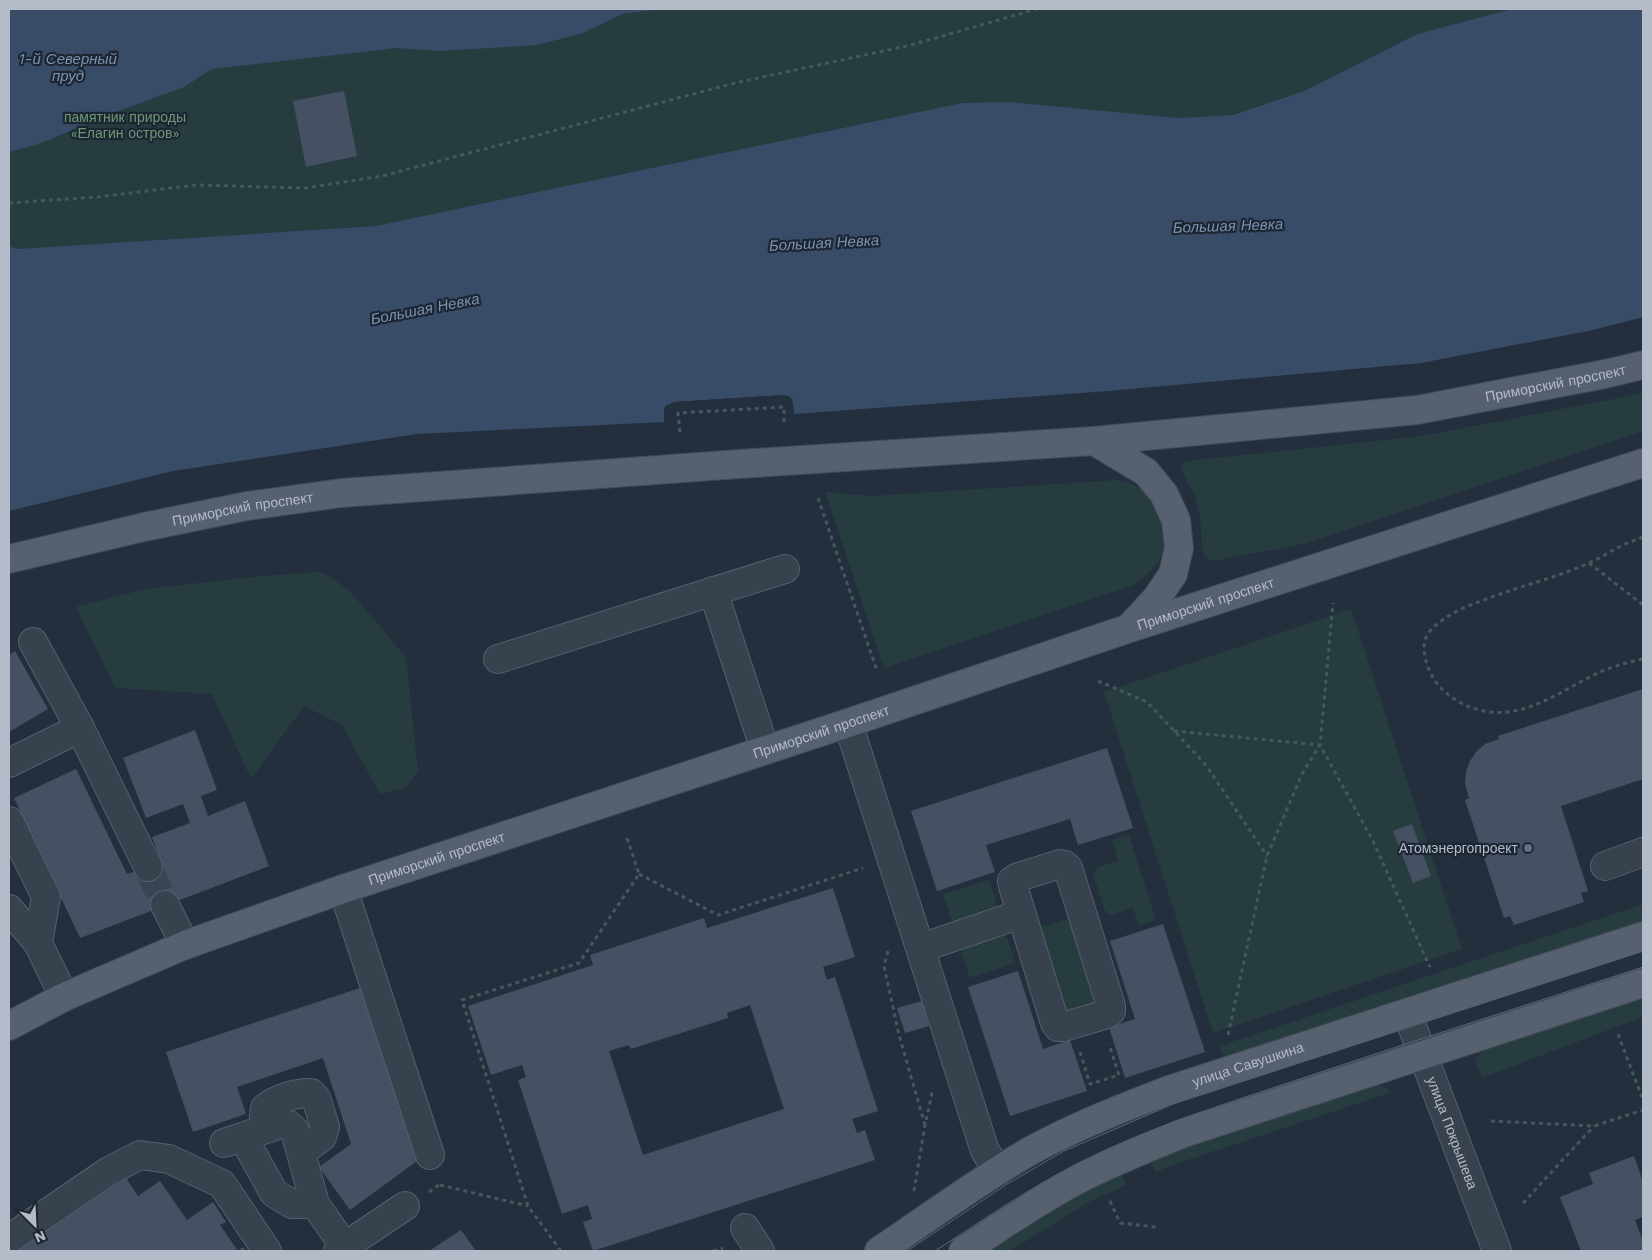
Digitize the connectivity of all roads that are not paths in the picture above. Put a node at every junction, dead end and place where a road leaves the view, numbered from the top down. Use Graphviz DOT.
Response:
graph roads {
  1 [pos="1643,365"];
  2 [pos="1094,441"];
  3 [pos="1643,464"];
  4 [pos="9,559"];
  5 [pos="785,569"];
  6 [pos="713,591"];
  7 [pos="1130,628"];
  8 [pos="33,642"];
  9 [pos="498,659"];
  10 [pos="848,724"];
  11 [pos="80,728"];
  12 [pos="765,750"];
  13 [pos="9,763"];
  14 [pos="9,821"];
  15 [pos="1643,852"];
  16 [pos="1605,866"];
  17 [pos="148,867"];
  18 [pos="343,889"];
  19 [pos="165,905"];
  20 [pos="9,909"];
  21 [pos="1021,914"];
  22 [pos="1643,936"];
  23 [pos="38,943"];
  24 [pos="184,945"];
  25 [pos="921,948"];
  26 [pos="1643,983"];
  27 [pos="64,997"];
  28 [pos="1407,1013"];
  29 [pos="9,1026"];
  30 [pos="1423,1056"];
  31 [pos="268,1128"];
  32 [pos="301,1152"];
  33 [pos="430,1155"];
  34 [pos="998,1171"];
  35 [pos="315,1204"];
  36 [pos="405,1206"];
  37 [pos="745,1228"];
  38 [pos="9,1239"];
  39 [pos="341,1249"];
  40 [pos="267,1251"];
  41 [pos="760,1251"];
  42 [pos="879,1251"];
  43 [pos="963,1251"];
  44 [pos="1497,1251"];
  1 -- 2 [label="main road, Приморский проспект"];
  2 -- 4 [label="main road, Приморский проспект"];
  2 -- 7 [label="main road"];
  3 -- 7 [label="main road, Приморский проспект"];
  5 -- 6 [label="street"];
  6 -- 9 [label="street"];
  6 -- 12 [label="street"];
  7 -- 10 [label="main road, Приморский проспект"];
  8 -- 11 [label="street"];
  10 -- 12 [label="main road, Приморский проспект"];
  10 -- 25 [label="street"];
  11 -- 13 [label="street"];
  11 -- 17 [label="street"];
  12 -- 18 [label="main road, Приморский проспект"];
  14 -- 23 [label="street"];
  15 -- 16 [label="street"];
  18 -- 24 [label="main road, Приморский проспект"];
  18 -- 33 [label="street"];
  19 -- 24 [label="street"];
  20 -- 23 [label="street"];
  21 -- 21 [label="street"];
  21 -- 25 [label="street"];
  22 -- 28 [label="main road, улица Савушкина"];
  23 -- 27 [label="street"];
  24 -- 27 [label="main road, Приморский проспект"];
  25 -- 34 [label="street"];
  26 -- 30 [label="main road"];
  27 -- 29 [label="main road, Приморский проспект"];
  28 -- 30 [label="street, улица Покрышева"];
  28 -- 34 [label="main road, улица Савушкина"];
  30 -- 43 [label="main road"];
  30 -- 44 [label="street, улица Покрышева"];
  31 -- 32 [label="street"];
  31 -- 32 [label="street"];
  31 -- 35 [label="street"];
  32 -- 35 [label="street"];
  34 -- 42 [label="main road, улица Савушкина"];
  35 -- 39 [label="street"];
  36 -- 39 [label="street"];
  37 -- 41 [label="street"];
  38 -- 40 [label="street"];
}
